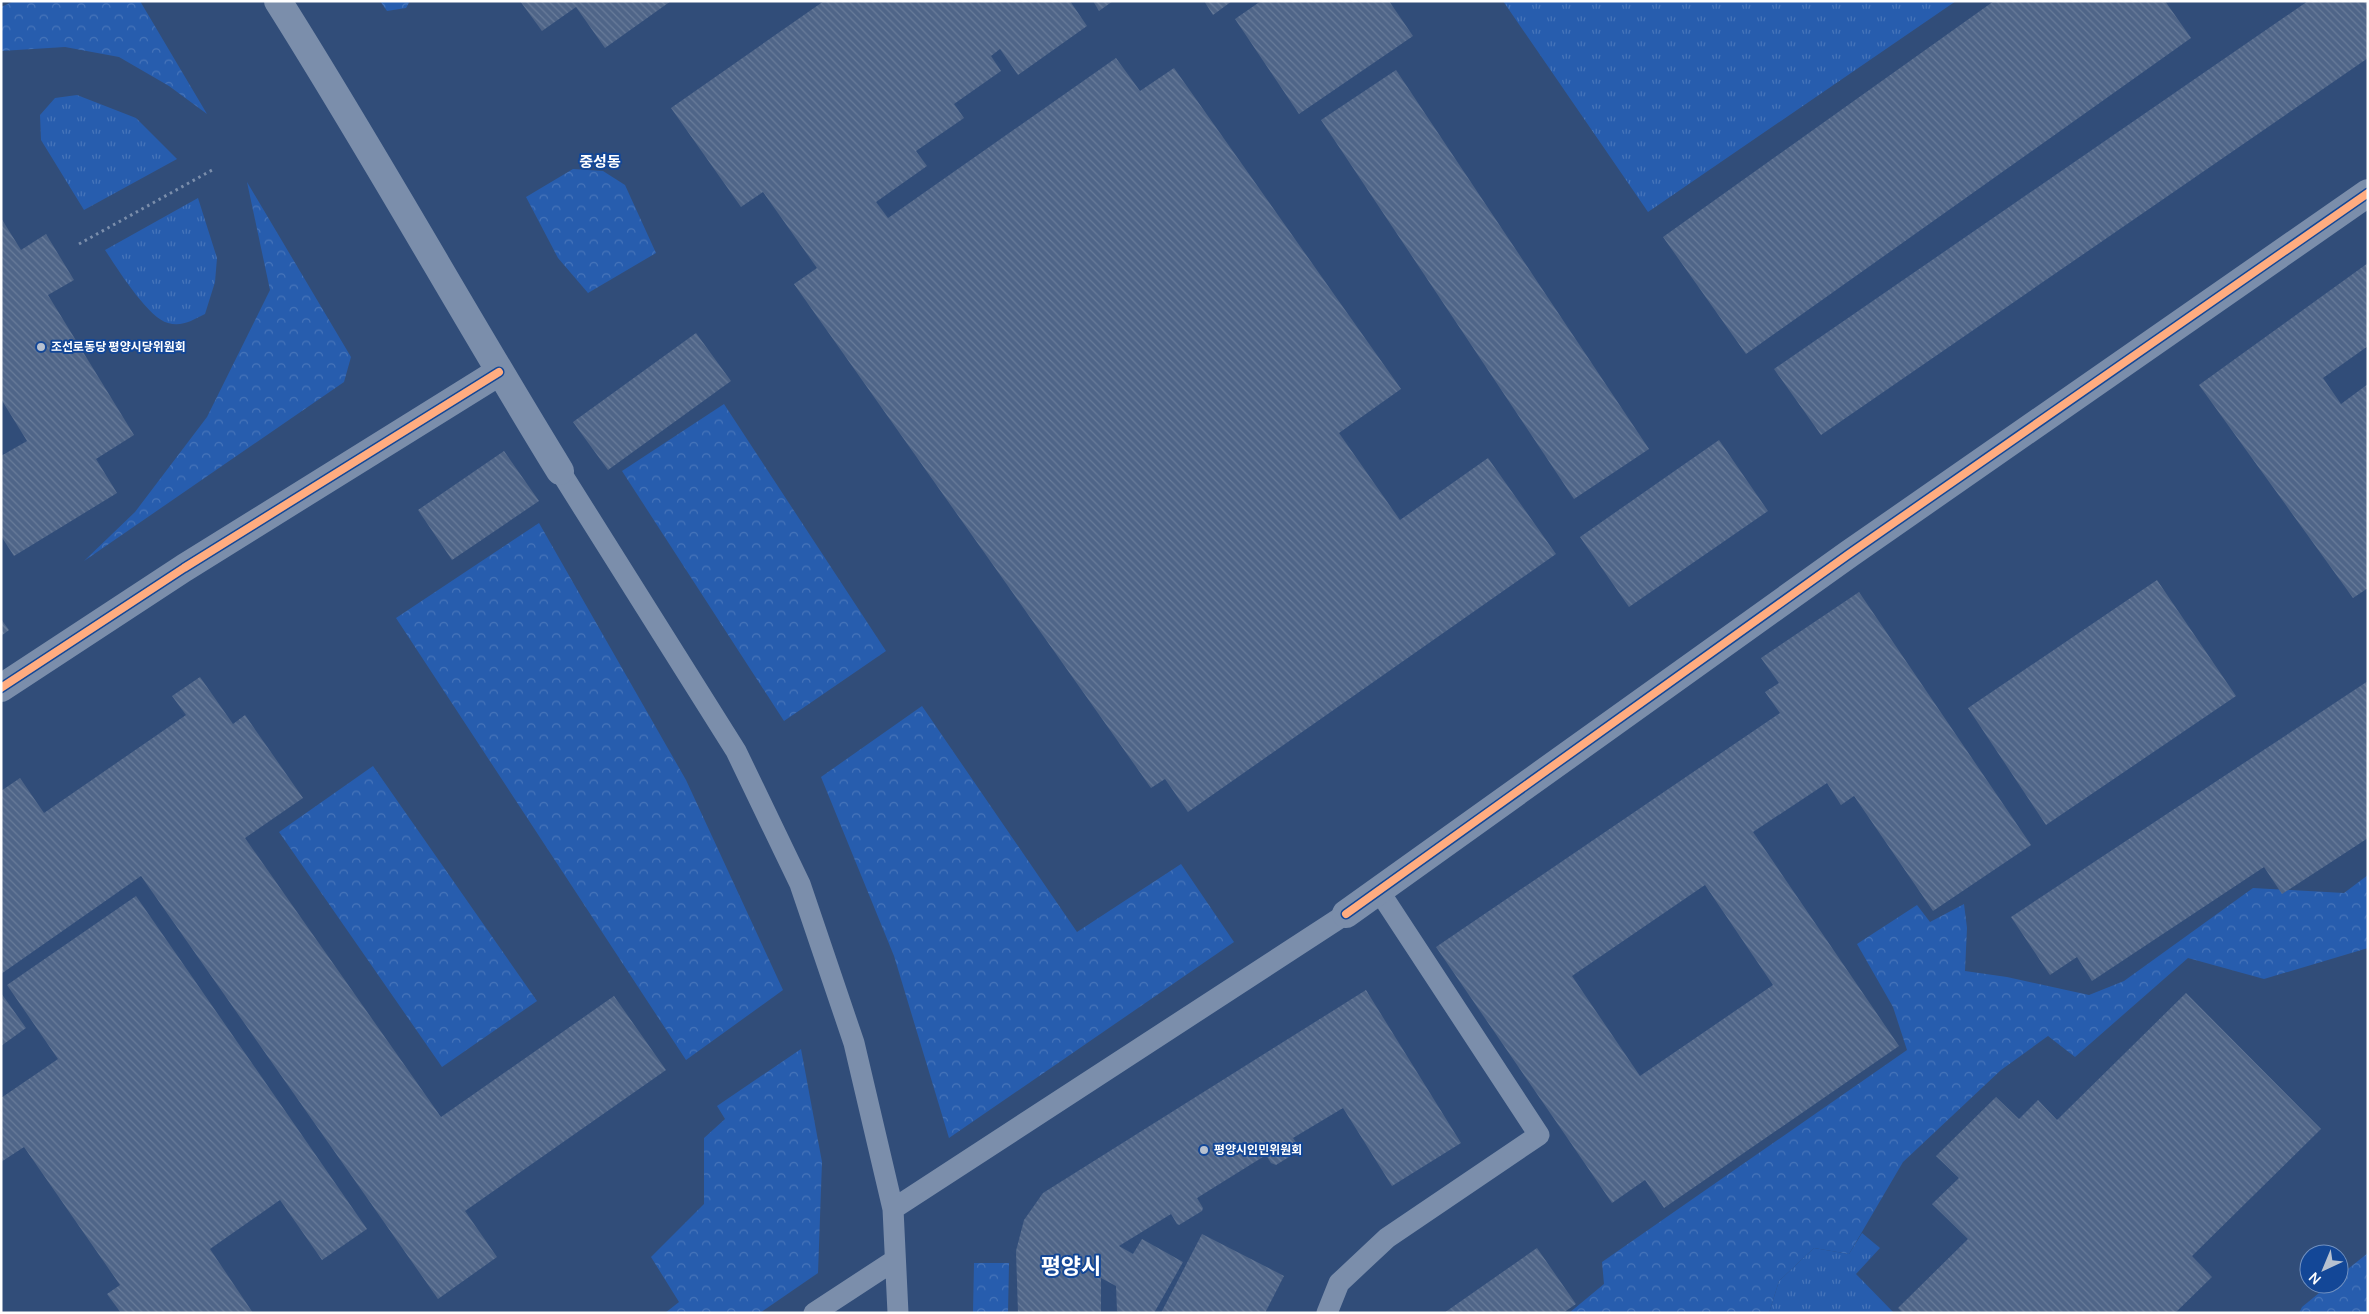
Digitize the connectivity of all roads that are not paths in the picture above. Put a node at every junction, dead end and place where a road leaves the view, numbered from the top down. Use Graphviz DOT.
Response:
graph roads {
  1 [pos="278,1"];
  2 [pos="2368,193"];
  3 [pos="499,372"];
  4 [pos="560,471"];
  5 [pos="1,688"];
  6 [pos="1379,891"];
  7 [pos="1346,914"];
  8 [pos="893,1209"];
  9 [pos="895,1260"];
  10 [pos="814,1313"];
  11 [pos="898,1313"];
  12 [pos="1327,1313"];
  1 -- 3 [label="street"];
  2 -- 6 [label="street"];
  3 -- 4 [label="street"];
  3 -- 5 [label="street"];
  4 -- 8 [label="lane"];
  6 -- 7 [label="street"];
  6 -- 12 [label="lane"];
  7 -- 8 [label="lane"];
  8 -- 9 [label="lane"];
  9 -- 10 [label="lane"];
  9 -- 11 [label="lane"];
}
